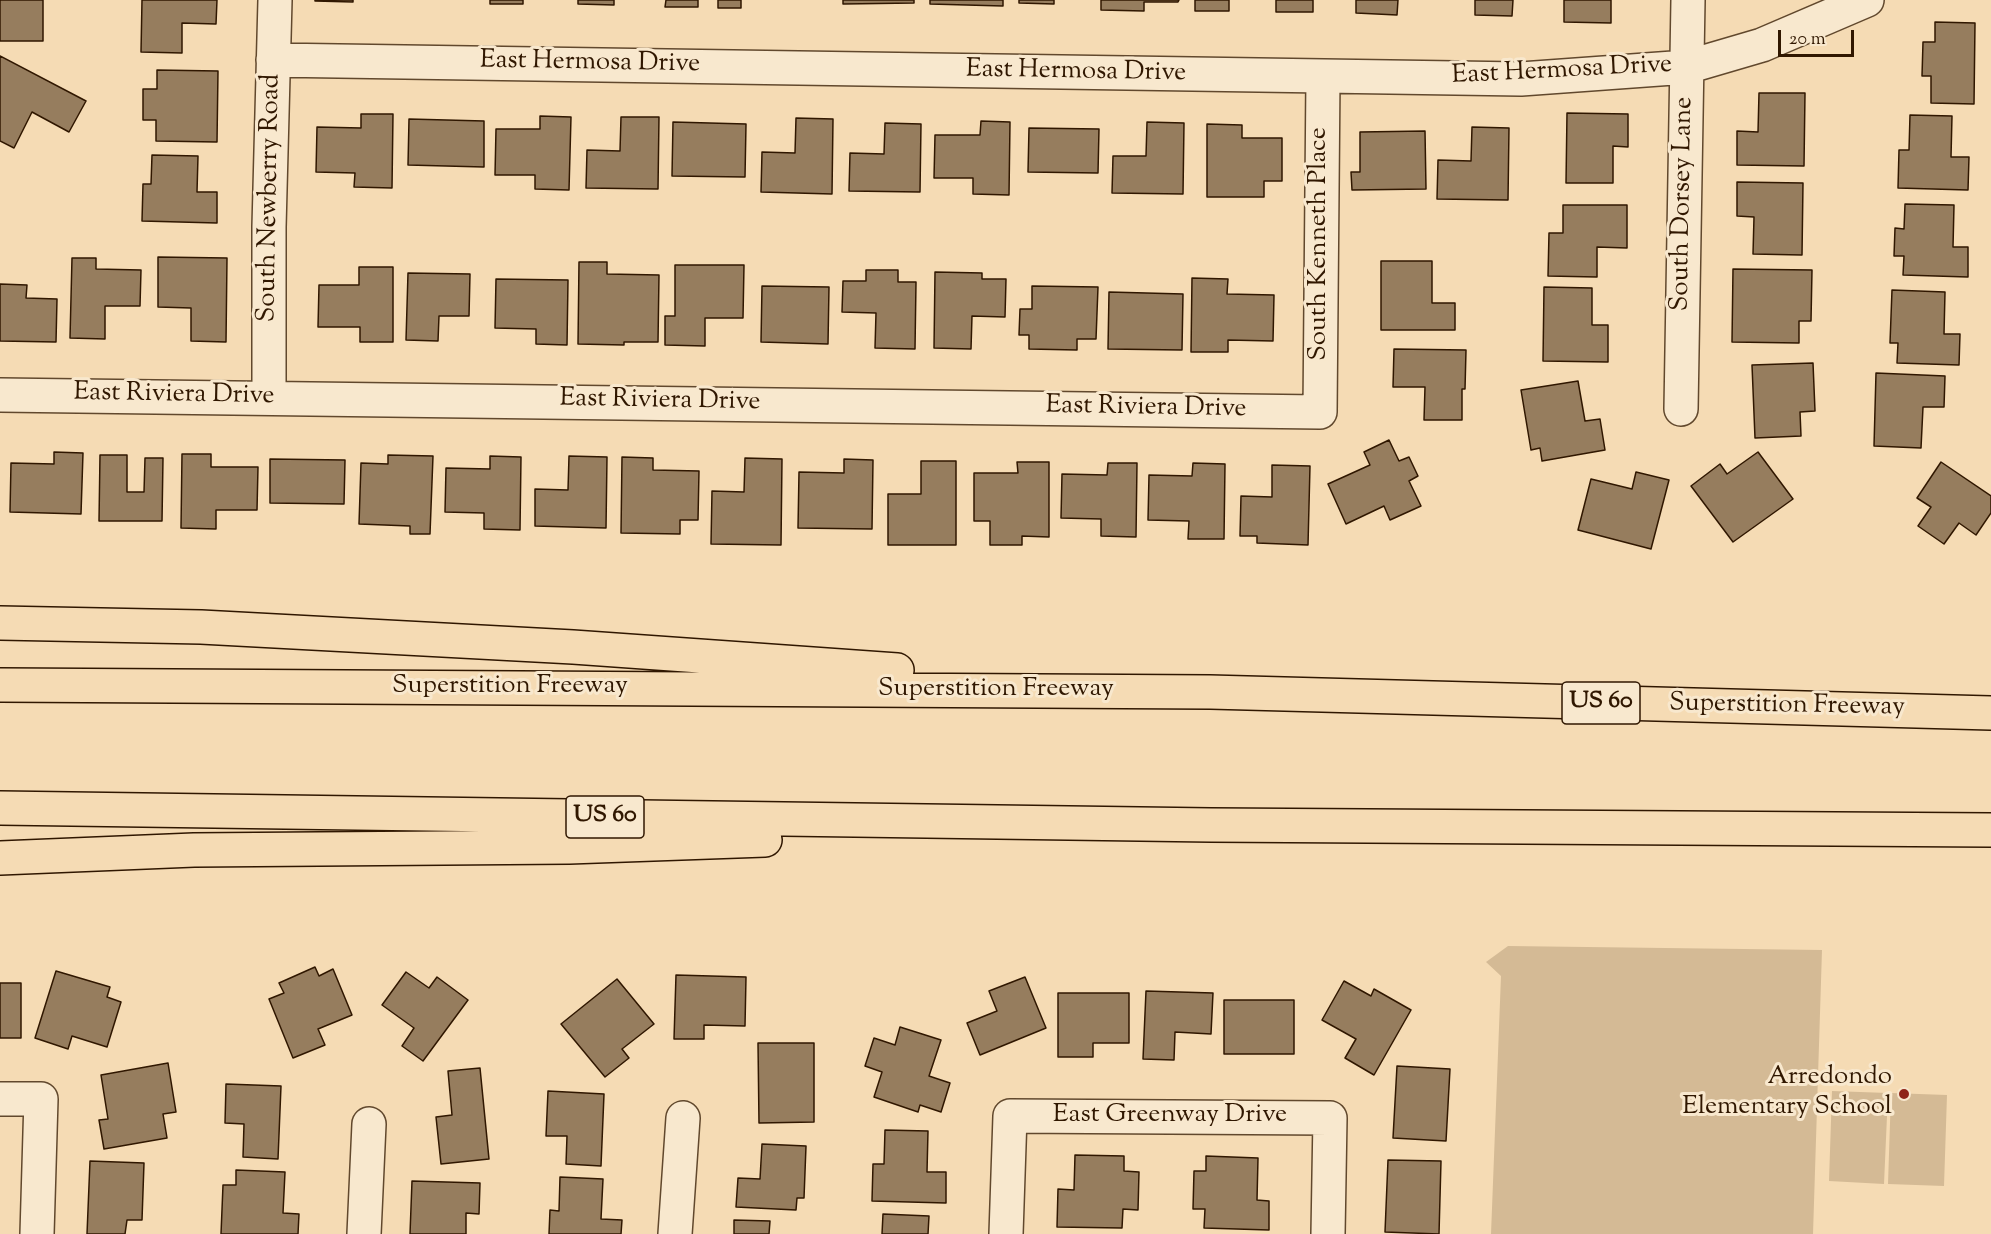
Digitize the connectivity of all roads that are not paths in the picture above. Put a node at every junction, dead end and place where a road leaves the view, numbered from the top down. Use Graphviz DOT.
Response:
graph roads {
  1 [pos="275,0"];
  2 [pos="1688,0"];
  3 [pos="1867,0"];
  4 [pos="273,60"];
  5 [pos="1687,67"];
  6 [pos="1323,76"];
  7 [pos="0,395"];
  8 [pos="269,397"];
  9 [pos="1681,409"];
  10 [pos="1320,412"];
  11 [pos="0,622"];
  12 [pos="0,685"];
  13 [pos="1210,692"];
  14 [pos="1991,713"];
  15 [pos="0,808"];
  16 [pos="1211,825"];
  17 [pos="1991,830"];
  18 [pos="0,858"];
  19 [pos="0,1099"];
  20 [pos="683,1118"];
  21 [pos="369,1124"];
  22 [pos="37,1234"];
  23 [pos="364,1234"];
  24 [pos="675,1234"];
  25 [pos="1006,1234"];
  26 [pos="1328,1234"];
  1 -- 4 [label="street, South Newberry Road"];
  2 -- 5 [label="street, South Dorsey Lane"];
  3 -- 5 [label="street, East Hermosa Drive"];
  4 -- 6 [label="street, East Hermosa Drive"];
  4 -- 8 [label="street, South Newberry Road"];
  5 -- 6 [label="street, East Hermosa Drive"];
  5 -- 9 [label="street, South Dorsey Lane"];
  6 -- 10 [label="street, South Kenneth Place"];
  7 -- 8 [label="street, East Riviera Drive"];
  8 -- 10 [label="street, East Riviera Drive"];
  11 -- 13 [label="highway"];
  12 -- 13 [label="highway, Superstition Freeway / US 60"];
  13 -- 14 [label="highway, Superstition Freeway / US 60"];
  15 -- 16 [label="highway, US 60"];
  16 -- 17 [label="highway, US 60"];
  16 -- 18 [label="highway"];
  19 -- 22 [label="street"];
  20 -- 24 [label="street"];
  21 -- 23 [label="street"];
  25 -- 26 [label="street, East Greenway Drive"];
}
